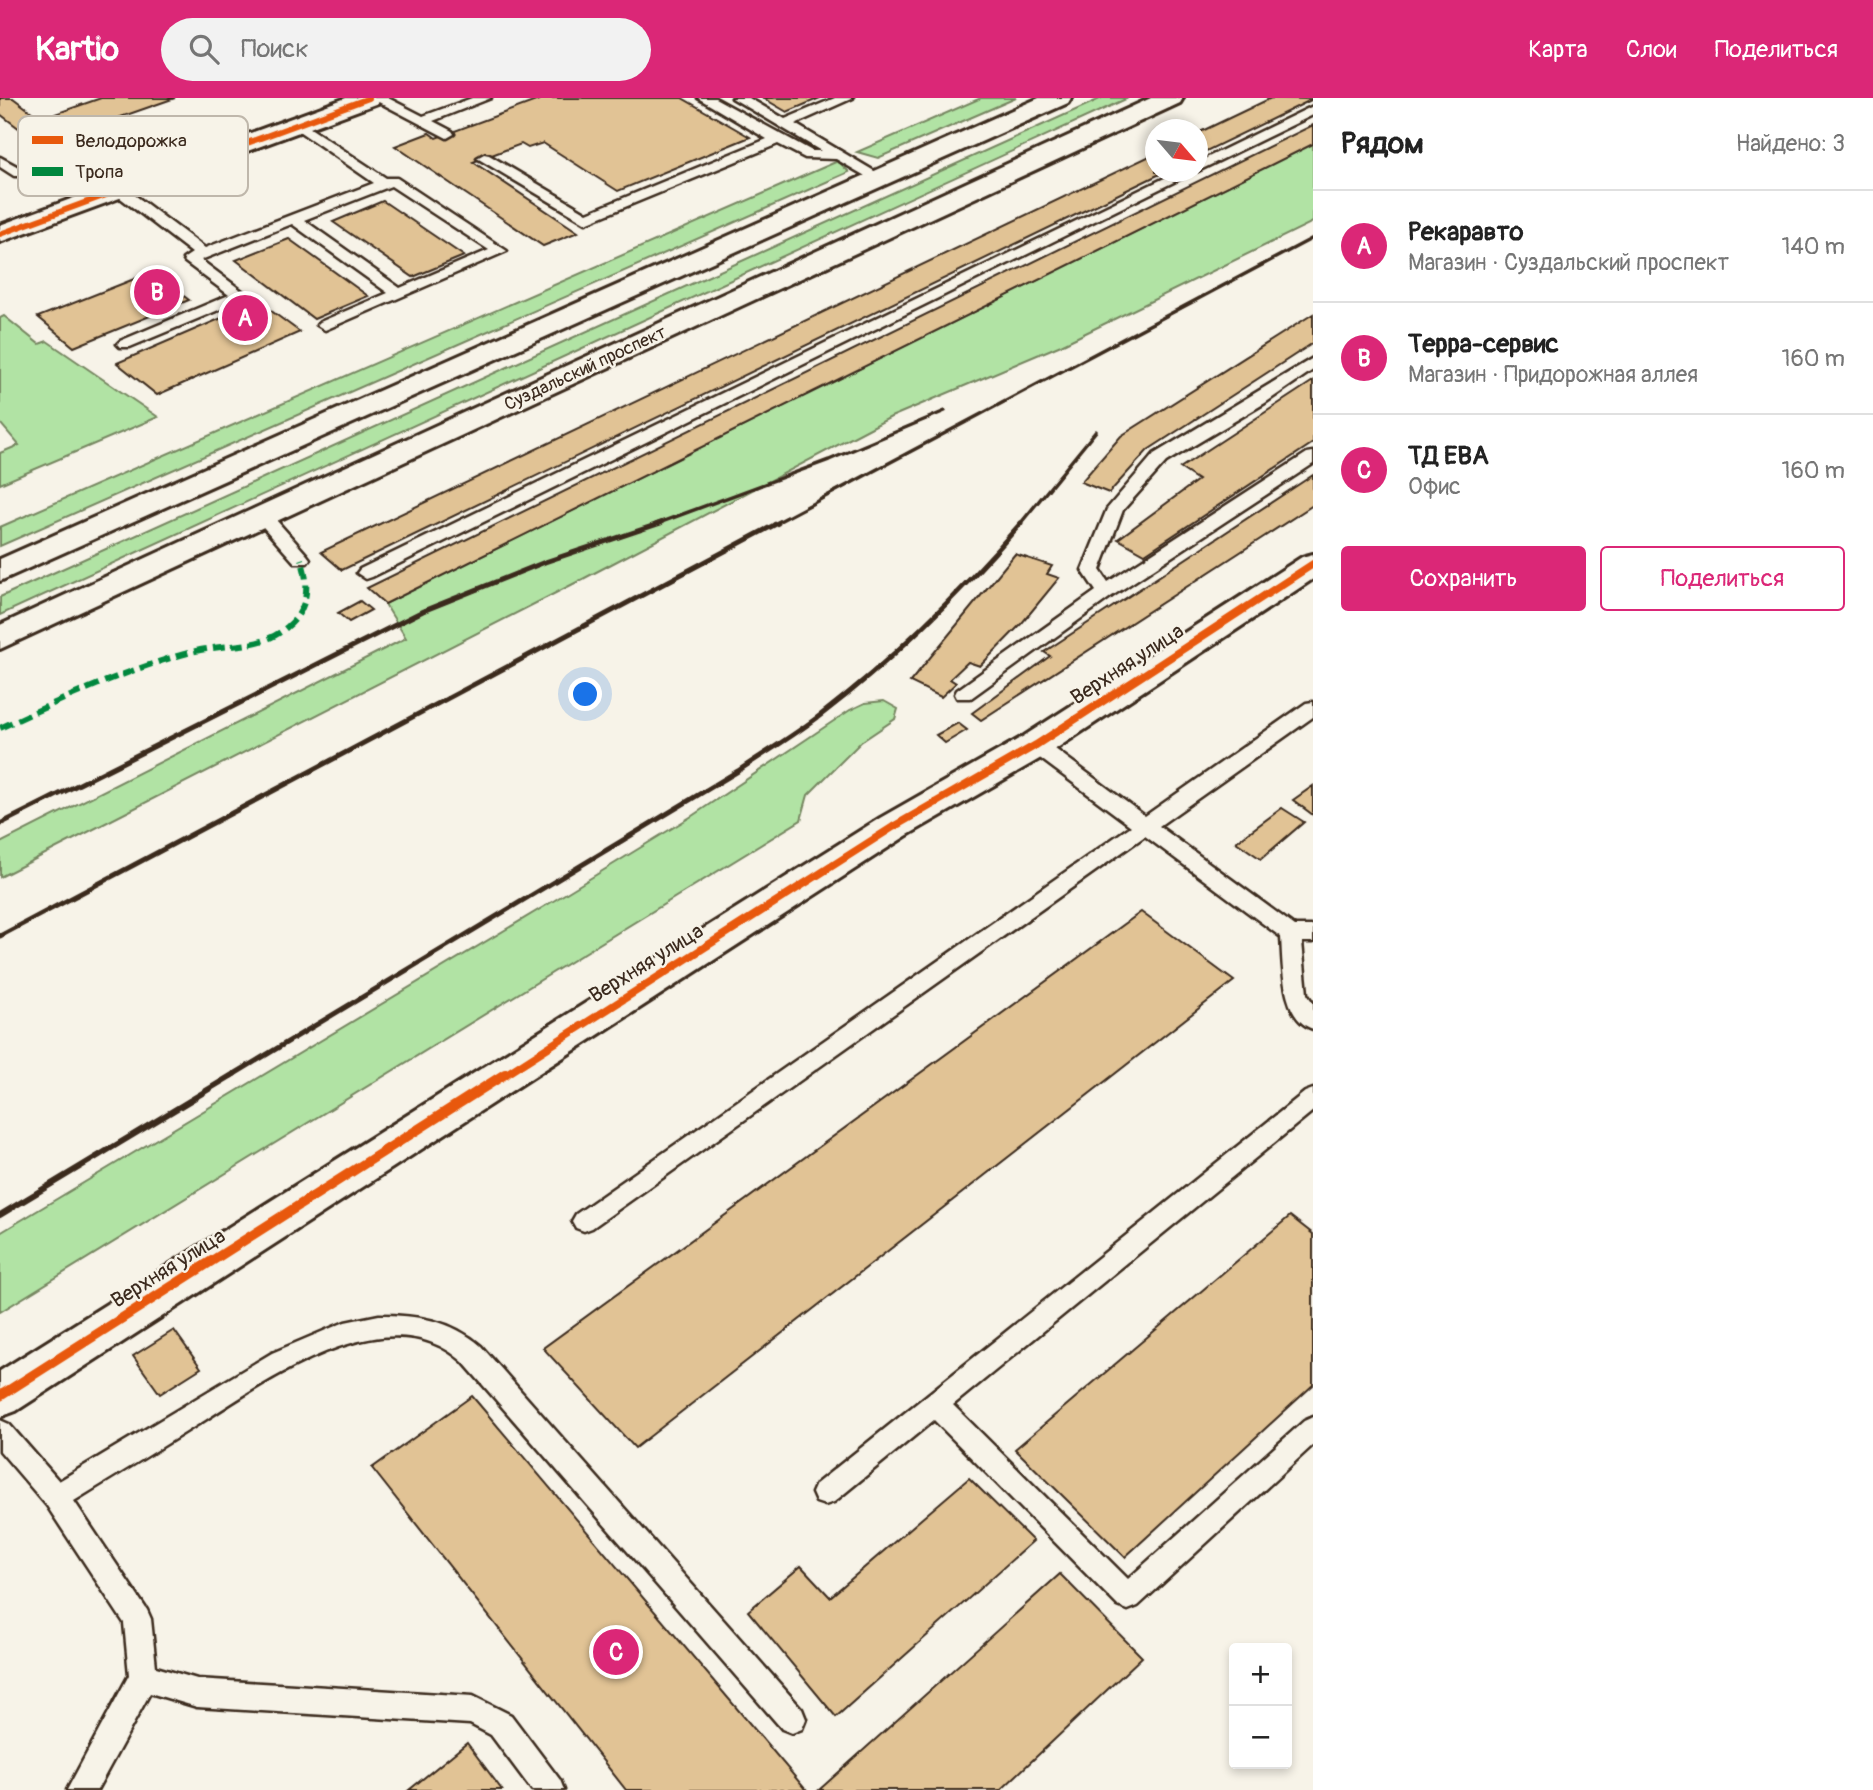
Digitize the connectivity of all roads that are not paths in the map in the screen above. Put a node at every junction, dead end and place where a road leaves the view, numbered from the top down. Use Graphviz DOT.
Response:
graph roads {
  1 [pos="369,98"];
  2 [pos="378,98"];
  3 [pos="484,98"];
  4 [pos="705,98"];
  5 [pos="739,98"];
  6 [pos="846,98"];
  7 [pos="1059,98"];
  8 [pos="1171,98"];
  9 [pos="1313,110"];
  10 [pos="424,120"];
  11 [pos="298,124"];
  12 [pos="784,124"];
  13 [pos="447,134"];
  14 [pos="778,139"];
  15 [pos="248,142"];
  16 [pos="838,155"];
  17 [pos="484,158"];
  18 [pos="0,160"];
  19 [pos="1208,162"];
  20 [pos="18,172"];
  21 [pos="879,178"];
  22 [pos="1168,182"];
  23 [pos="384,184"];
  24 [pos="103,196"];
  25 [pos="127,196"];
  26 [pos="294,219"];
  27 [pos="0,234"];
  28 [pos="203,254"];
  29 [pos="399,294"];
  30 [pos="325,325"];
  31 [pos="125,344"];
  32 [pos="1313,363"];
  33 [pos="1313,457"];
  34 [pos="263,516"];
  35 [pos="301,559"];
  36 [pos="1313,564"];
  37 [pos="0,571"];
  38 [pos="366,573"];
  39 [pos="1106,592"];
  40 [pos="0,638"];
  41 [pos="964,694"];
  42 [pos="1313,708"];
  43 [pos="1036,745"];
  44 [pos="1145,824"];
  45 [pos="1302,934"];
  46 [pos="1313,1021"];
  47 [pos="1313,1098"];
  48 [pos="584,1221"];
  49 [pos="0,1396"];
  50 [pos="935,1404"];
  51 [pos="1313,1429"];
  52 [pos="0,1432"];
  53 [pos="825,1493"];
  54 [pos="56,1497"];
  55 [pos="144,1677"];
  56 [pos="792,1719"];
  57 [pos="81,1790"];
  58 [pos="550,1790"];
  1 -- 11 [label="main road"];
  2 -- 10 [label="lane"];
  3 -- 10 [label="lane"];
  4 -- 14 [label="lane"];
  5 -- 12 [label="lane"];
  6 -- 12 [label="lane"];
  7 -- 21 [label="main road"];
  8 -- 34 [label="main road, Суздальский проспект"];
  9 -- 19 [label="lane"];
  10 -- 13 [label="lane"];
  11 -- 15 [label="main road"];
  11 -- 23 [label="lane"];
  12 -- 16 [label="lane"];
  14 -- 16 [label="lane"];
  14 -- 17 [label="lane"];
  16 -- 21 [label="lane"];
  18 -- 20 [label="lane"];
  21 -- 37 [label="main road"];
  22 -- 38 [label="lane"];
  23 -- 26 [label="lane"];
  23 -- 29 [label="lane"];
  24 -- 27 [label="main road"];
  25 -- 28 [label="lane"];
  26 -- 28 [label="lane"];
  26 -- 29 [label="lane"];
  28 -- 31 [label="lane"];
  29 -- 30 [label="lane"];
  32 -- 39 [label="lane"];
  33 -- 39 [label="lane"];
  34 -- 35 [label="lane"];
  34 -- 40 [label="main road, Суздальский проспект"];
  36 -- 43 [label="main road, Верхняя улица"];
  39 -- 41 [label="lane"];
  42 -- 44 [label="lane"];
  43 -- 44 [label="lane"];
  43 -- 49 [label="main road, Верхняя улица"];
  44 -- 45 [label="lane"];
  44 -- 48 [label="lane"];
  45 -- 46 [label="lane"];
  47 -- 50 [label="lane"];
  50 -- 51 [label="lane"];
  50 -- 53 [label="lane"];
  52 -- 54 [label="lane"];
  54 -- 55 [label="lane"];
  54 -- 56 [label="lane"];
  55 -- 57 [label="lane"];
  55 -- 58 [label="lane"];
}
